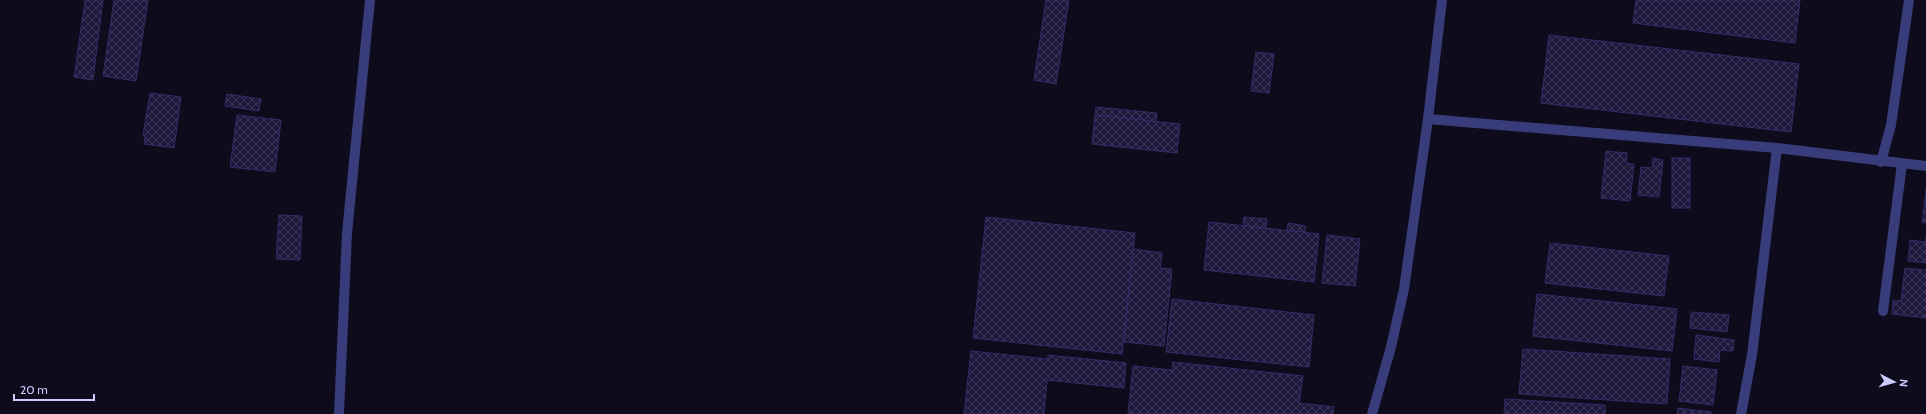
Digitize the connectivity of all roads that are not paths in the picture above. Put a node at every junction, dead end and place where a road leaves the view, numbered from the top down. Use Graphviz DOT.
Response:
graph roads {
  1 [pos="370,0"];
  2 [pos="1442,0"];
  3 [pos="1909,0"];
  4 [pos="1428,119"];
  5 [pos="1777,148"];
  6 [pos="1881,162"];
  7 [pos="1902,164"];
  8 [pos="1926,166"];
  9 [pos="1883,310"];
  10 [pos="339,414"];
  11 [pos="1372,414"];
  12 [pos="1741,414"];
  1 -- 10 [label="street"];
  2 -- 4 [label="street"];
  3 -- 6 [label="street"];
  4 -- 5 [label="street"];
  4 -- 11 [label="street"];
  5 -- 6 [label="street"];
  5 -- 12 [label="street"];
  6 -- 7 [label="street"];
  7 -- 8 [label="street"];
  7 -- 9 [label="street"];
}
